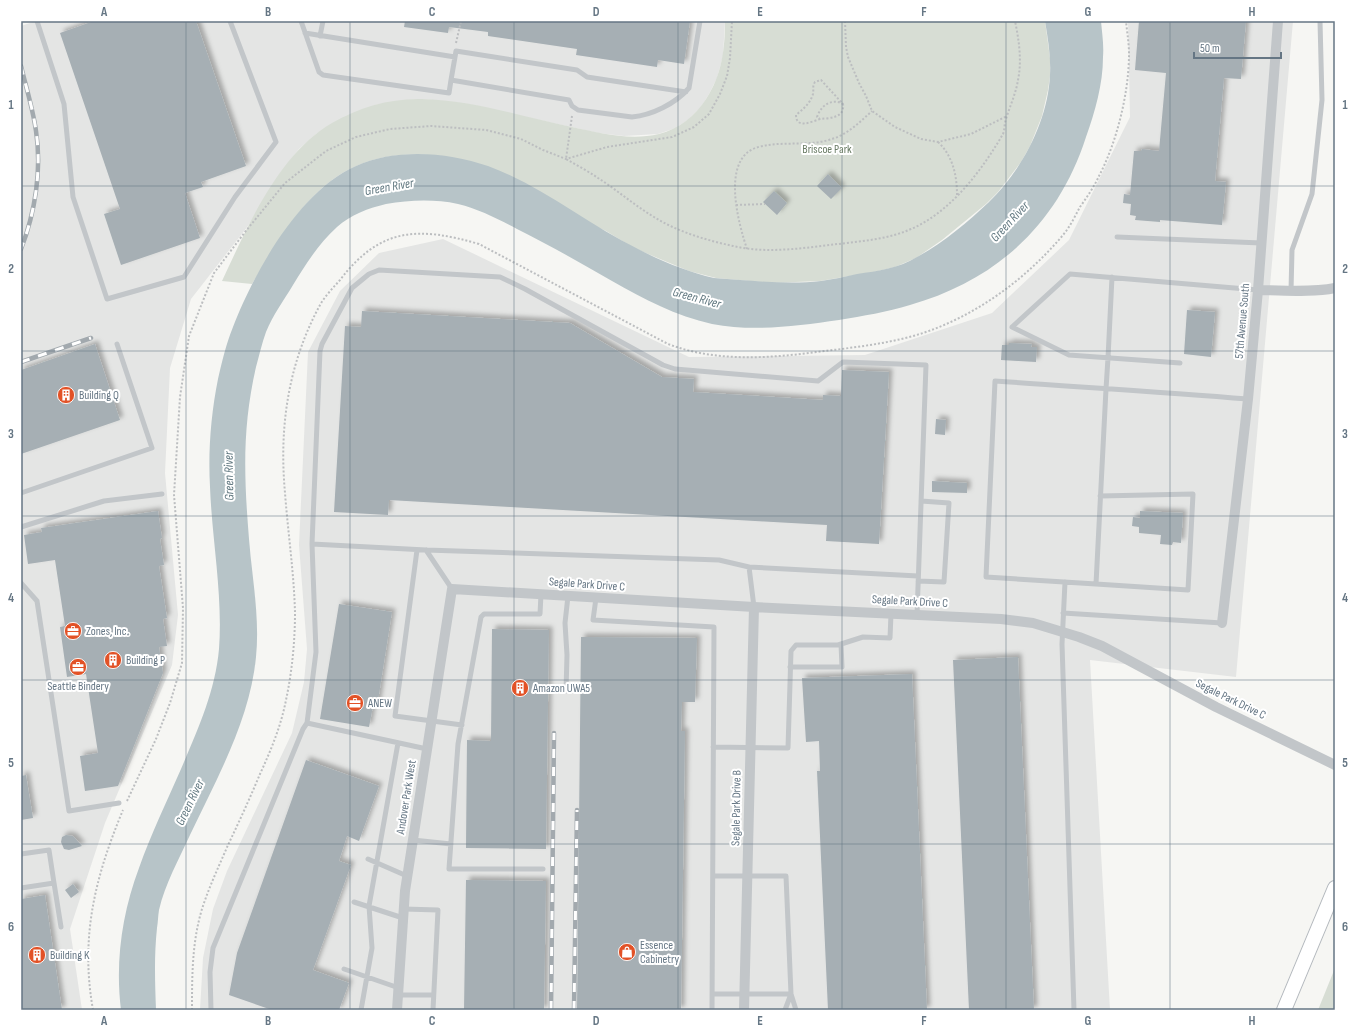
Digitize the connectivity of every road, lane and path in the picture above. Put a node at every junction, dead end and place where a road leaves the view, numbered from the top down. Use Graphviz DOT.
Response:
graph roads {
  1 [pos="37,21"];
  2 [pos="230,21"];
  3 [pos="301,21"];
  4 [pos="323,21"];
  5 [pos="461,21"];
  6 [pos="700,21"];
  7 [pos="845,21"];
  8 [pos="1015,21"];
  9 [pos="1126,21"];
  10 [pos="1278,21"];
  11 [pos="1320,21"];
  12 [pos="306,34"];
  13 [pos="320,36"];
  14 [pos="454,57"];
  15 [pos="451,80"];
  16 [pos="686,92"];
  17 [pos="844,104"];
  18 [pos="573,107"];
  19 [pos="872,112"];
  20 [pos="1007,116"];
  21 [pos="820,119"];
  22 [pos="938,142"];
  23 [pos="957,195"];
  24 [pos="765,204"];
  25 [pos="736,205"];
  26 [pos="1118,237"];
  27 [pos="1262,243"];
  28 [pos="747,249"];
  29 [pos="1112,278"];
  30 [pos="1335,288"];
  31 [pos="1258,290"];
  32 [pos="1291,291"];
  33 [pos="117,344"];
  34 [pos="1108,358"];
  35 [pos="1180,363"];
  36 [pos="1106,389"];
  37 [pos="1248,399"];
  38 [pos="21,493"];
  39 [pos="162,494"];
  40 [pos="1100,496"];
  41 [pos="921,502"];
  42 [pos="21,527"];
  43 [pos="312,544"];
  44 [pos="417,550"];
  45 [pos="426,550"];
  46 [pos="749,567"];
  47 [pos="918,578"];
  48 [pos="1065,582"];
  49 [pos="21,583"];
  50 [pos="1096,584"];
  51 [pos="452,589"];
  52 [pos="540,594"];
  53 [pos="568,596"];
  54 [pos="596,598"];
  55 [pos="754,607"];
  56 [pos="891,614"];
  57 [pos="1063,614"];
  58 [pos="917,615"];
  59 [pos="1222,623"];
  60 [pos="1062,632"];
  61 [pos="841,644"];
  62 [pos="790,667"];
  63 [pos="566,691"];
  64 [pos="431,720"];
  65 [pos="307,723"];
  66 [pos="462,725"];
  67 [pos="398,743"];
  68 [pos="713,747"];
  69 [pos="751,747"];
  70 [pos="427,749"];
  71 [pos="1335,765"];
  72 [pos="119,803"];
  73 [pos="413,840"];
  74 [pos="451,844"];
  75 [pos="21,854"];
  76 [pos="368,859"];
  77 [pos="376,862"];
  78 [pos="543,869"];
  79 [pos="407,876"];
  80 [pos="713,876"];
  81 [pos="748,876"];
  82 [pos="54,883"];
  83 [pos="21,888"];
  84 [pos="1335,888"];
  85 [pos="354,902"];
  86 [pos="369,906"];
  87 [pos="404,914"];
  88 [pos="61,926"];
  89 [pos="344,969"];
  90 [pos="367,977"];
  91 [pos="399,991"];
  92 [pos="712,994"];
  93 [pos="744,994"];
  94 [pos="791,994"];
  95 [pos="432,995"];
  96 [pos="192,1010"];
  97 [pos="211,1010"];
  98 [pos="361,1010"];
  99 [pos="397,1010"];
  100 [pos="433,1010"];
  101 [pos="712,1010"];
  102 [pos="744,1010"];
  103 [pos="785,1010"];
  104 [pos="796,1010"];
  105 [pos="1074,1010"];
  106 [pos="1284,1010"];
  1 -- 2 [label="lane"];
  3 -- 12 [label="lane"];
  4 -- 13 [label="lane"];
  5 -- 14 [label="path"];
  6 -- 16 [label="lane"];
  7 -- 19 [label="path"];
  8 -- 20 [label="path"];
  9 -- 96 [label="path"];
  10 -- 27 [label="street, 57th Avenue South"];
  11 -- 32 [label="lane"];
  12 -- 13 [label="lane"];
  12 -- 15 [label="lane"];
  13 -- 14 [label="lane"];
  14 -- 15 [label="lane"];
  14 -- 16 [label="lane"];
  15 -- 18 [label="lane"];
  16 -- 18 [label="lane"];
  17 -- 21 [label="path"];
  17 -- 21 [label="path"];
  17 -- 21 [label="path"];
  18 -- 28 [label="path"];
  19 -- 22 [label="path"];
  19 -- 25 [label="path"];
  20 -- 22 [label="path"];
  20 -- 23 [label="path"];
  22 -- 23 [label="path"];
  23 -- 28 [label="path"];
  24 -- 25 [label="path"];
  25 -- 28 [label="path"];
  26 -- 27 [label="lane"];
  27 -- 31 [label="street, 57th Avenue South"];
  29 -- 31 [label="lane"];
  29 -- 34 [label="lane"];
  29 -- 34 [label="lane"];
  30 -- 32 [label="street"];
  31 -- 32 [label="street"];
  31 -- 37 [label="street, 57th Avenue South"];
  33 -- 38 [label="lane"];
  34 -- 35 [label="lane"];
  34 -- 36 [label="lane"];
  36 -- 37 [label="lane"];
  36 -- 40 [label="lane"];
  36 -- 48 [label="lane"];
  37 -- 59 [label="street, 57th Avenue South"];
  39 -- 42 [label="lane"];
  40 -- 50 [label="lane"];
  40 -- 50 [label="lane"];
  41 -- 43 [label="lane"];
  41 -- 47 [label="lane"];
  41 -- 47 [label="lane"];
  43 -- 44 [label="lane"];
  43 -- 65 [label="lane"];
  44 -- 45 [label="lane"];
  44 -- 64 [label="lane"];
  45 -- 46 [label="lane"];
  45 -- 51 [label="lane"];
  46 -- 47 [label="lane"];
  46 -- 55 [label="lane"];
  47 -- 58 [label="lane"];
  48 -- 50 [label="lane"];
  48 -- 57 [label="lane"];
  49 -- 72 [label="lane"];
  51 -- 52 [label="street, Segale Park Drive C"];
  51 -- 64 [label="street, Andover Park West"];
  52 -- 53 [label="street, Segale Park Drive C"];
  52 -- 66 [label="lane"];
  53 -- 54 [label="street, Segale Park Drive C"];
  53 -- 63 [label="lane"];
  54 -- 55 [label="street, Segale Park Drive C"];
  54 -- 68 [label="lane"];
  55 -- 56 [label="street, Segale Park Drive C"];
  55 -- 69 [label="street, Segale Park Drive B"];
  56 -- 58 [label="street, Segale Park Drive C"];
  56 -- 61 [label="lane"];
  57 -- 59 [label="lane"];
  57 -- 60 [label="lane"];
  58 -- 60 [label="street, Segale Park Drive C"];
  60 -- 71 [label="street, Segale Park Drive C"];
  60 -- 105 [label="lane"];
  61 -- 62 [label="lane"];
  61 -- 62 [label="lane"];
  62 -- 69 [label="lane"];
  64 -- 66 [label="lane"];
  64 -- 70 [label="street, Andover Park West"];
  65 -- 67 [label="lane"];
  65 -- 97 [label="lane"];
  66 -- 74 [label="lane"];
  67 -- 70 [label="lane"];
  67 -- 77 [label="lane"];
  68 -- 69 [label="lane"];
  68 -- 80 [label="lane"];
  69 -- 81 [label="street, Segale Park Drive B"];
  70 -- 73 [label="street, Andover Park West"];
  73 -- 74 [label="lane"];
  73 -- 79 [label="street, Andover Park West"];
  74 -- 78 [label="lane"];
  75 -- 82 [label="lane"];
  76 -- 77 [label="lane"];
  77 -- 79 [label="lane"];
  77 -- 86 [label="lane"];
  79 -- 87 [label="street, Andover Park West"];
  80 -- 81 [label="lane"];
  80 -- 92 [label="lane"];
  81 -- 93 [label="street, Segale Park Drive B"];
  81 -- 94 [label="lane"];
  82 -- 83 [label="lane"];
  82 -- 88 [label="lane"];
  84 -- 106 [label="main road"];
  85 -- 86 [label="lane"];
  86 -- 87 [label="lane"];
  86 -- 90 [label="lane"];
  87 -- 91 [label="street, Andover Park West"];
  87 -- 95 [label="lane"];
  89 -- 90 [label="lane"];
  90 -- 91 [label="lane"];
  90 -- 98 [label="lane"];
  91 -- 95 [label="lane"];
  91 -- 99 [label="street, Andover Park West"];
  92 -- 93 [label="lane"];
  92 -- 101 [label="lane"];
  93 -- 94 [label="lane"];
  93 -- 102 [label="street, Segale Park Drive B"];
  94 -- 103 [label="lane"];
  94 -- 104 [label="lane"];
  95 -- 100 [label="lane"];
}
